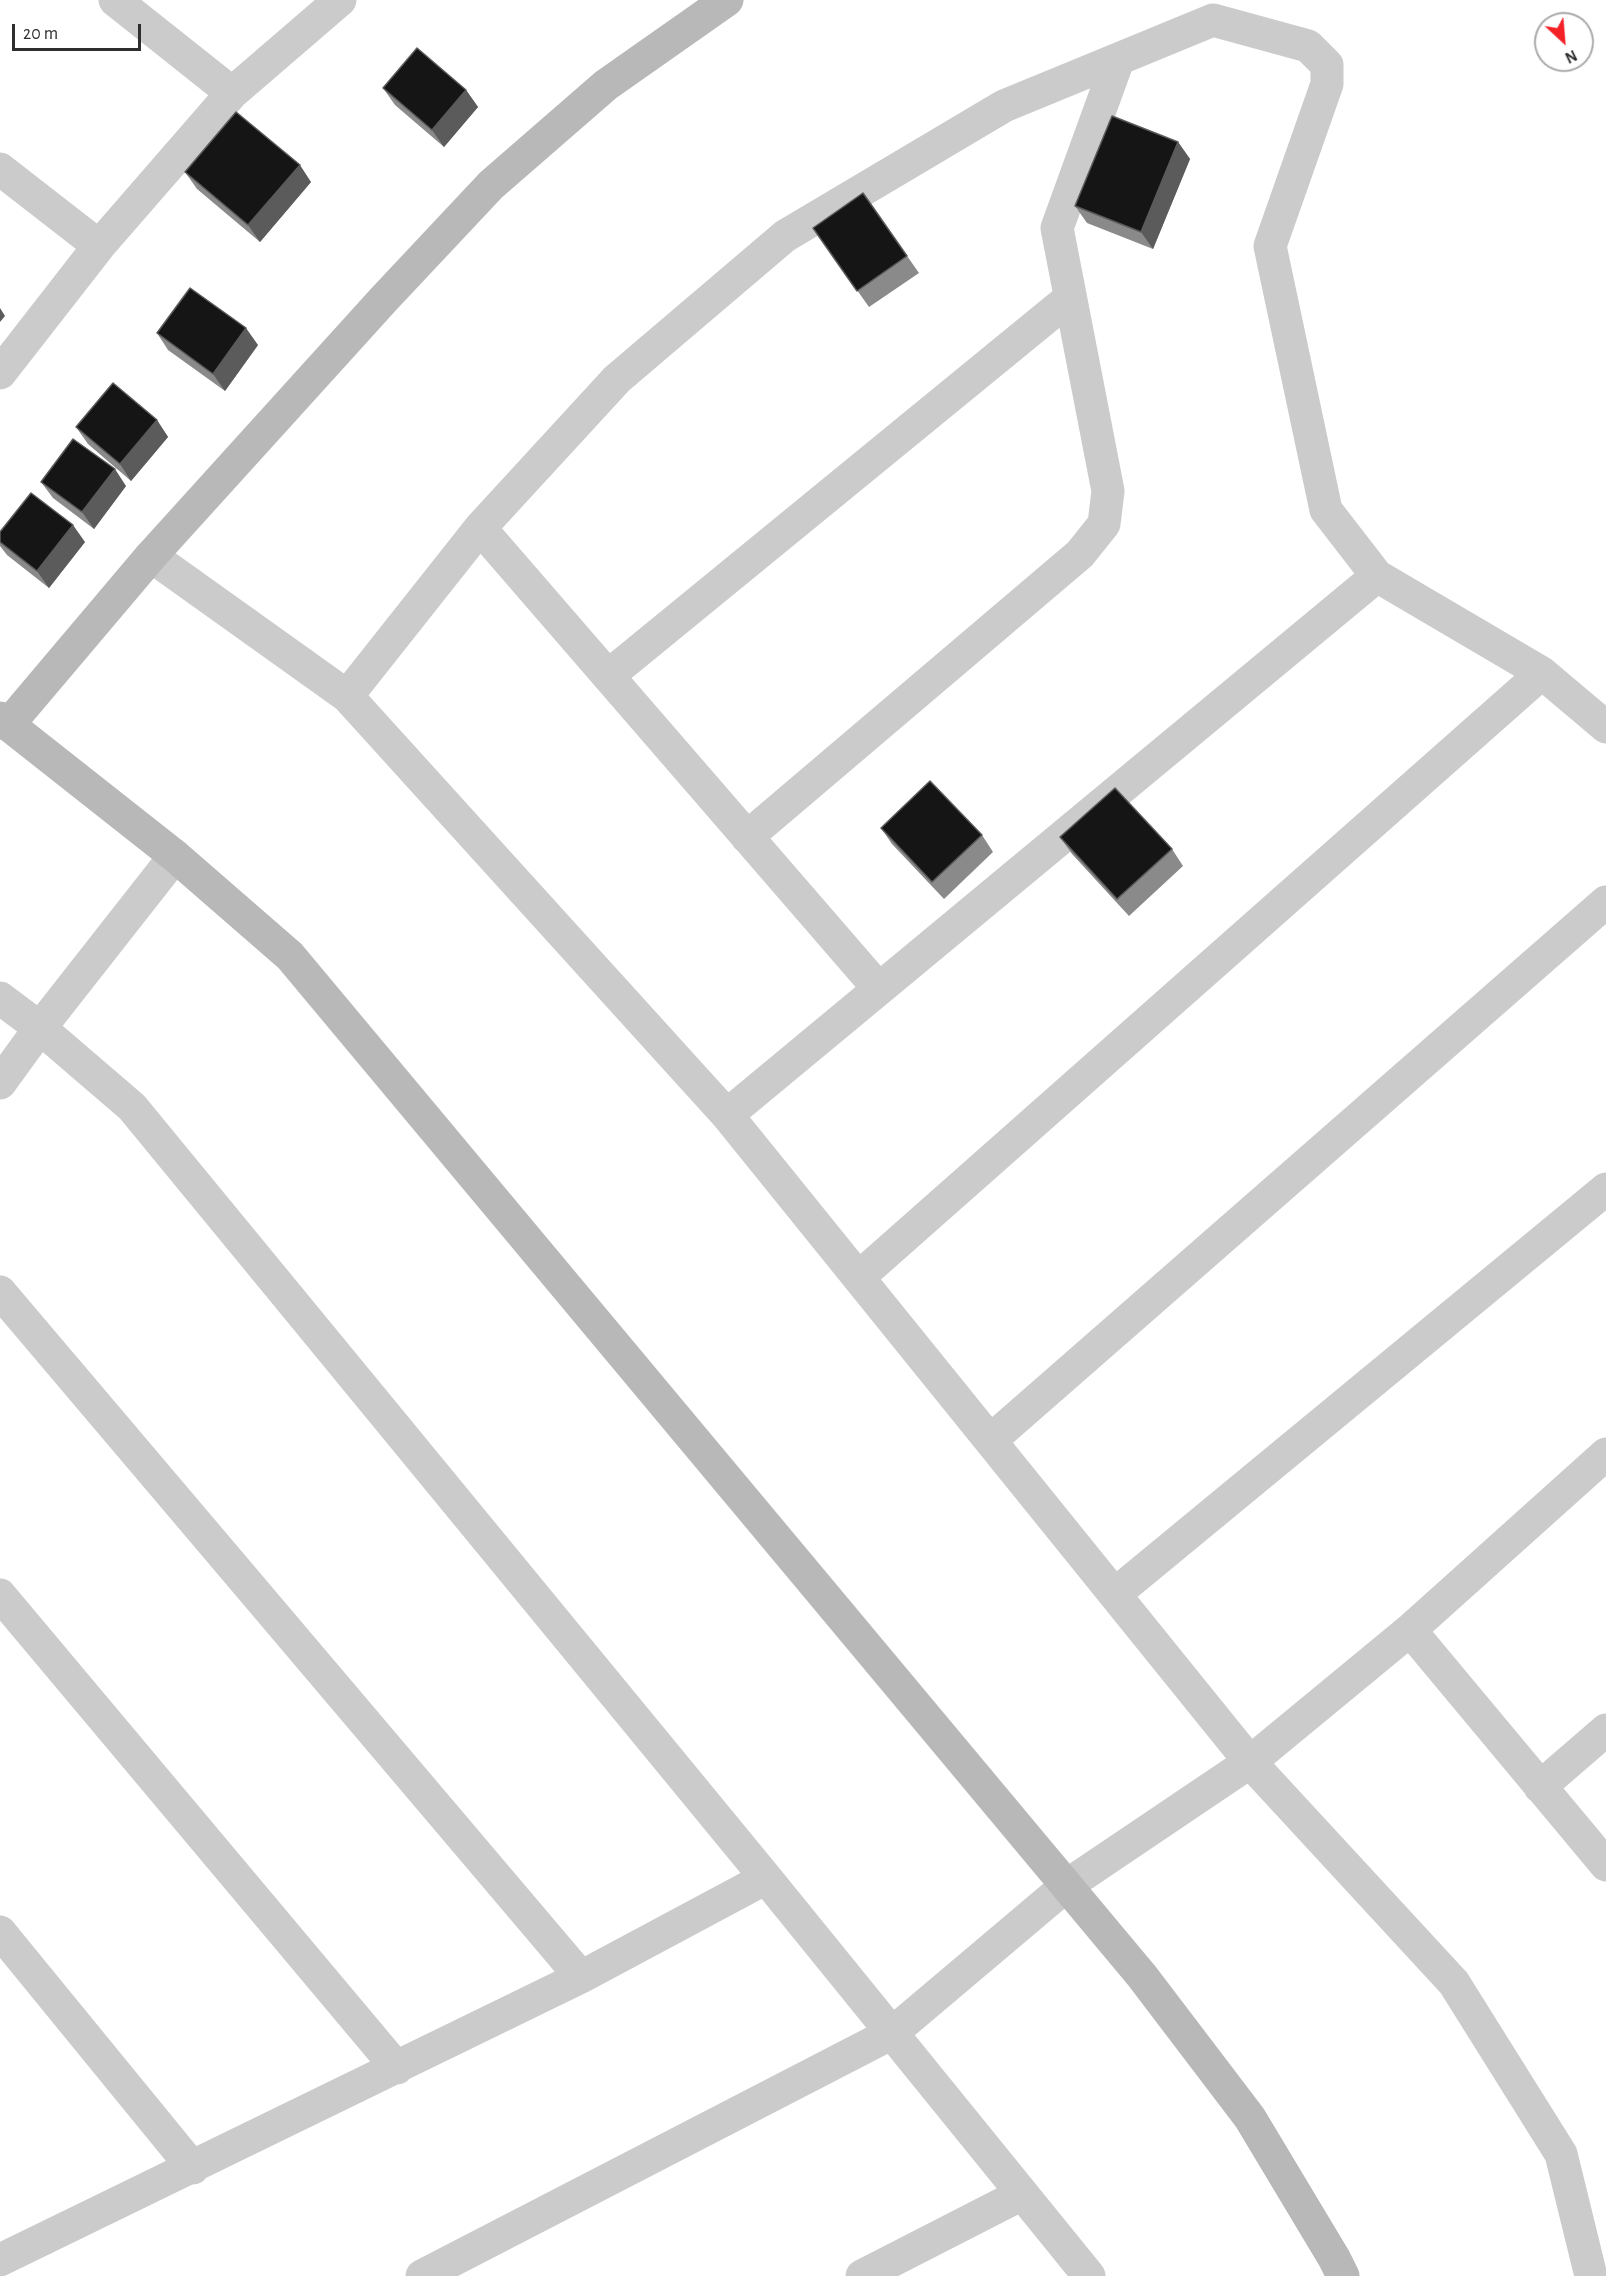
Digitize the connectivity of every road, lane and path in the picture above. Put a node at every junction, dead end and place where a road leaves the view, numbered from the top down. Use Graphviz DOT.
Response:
graph roads {
  1 [pos="115,0"];
  2 [pos="340,0"];
  3 [pos="727,0"];
  4 [pos="1119,60"];
  5 [pos="232,93"];
  6 [pos="0,170"];
  7 [pos="99,246"];
  8 [pos="1070,298"];
  9 [pos="0,373"];
  10 [pos="480,528"];
  11 [pos="151,556"];
  12 [pos="1377,576"];
  13 [pos="1542,673"];
  14 [pos="608,676"];
  15 [pos="347,696"];
  16 [pos="3,726"];
  17 [pos="1606,727"];
  18 [pos="747,837"];
  19 [pos="175,856"];
  20 [pos="1606,902"];
  21 [pos="879,989"];
  22 [pos="0,998"];
  23 [pos="40,1028"];
  24 [pos="0,1083"];
  25 [pos="727,1115"];
  26 [pos="1606,1189"];
  27 [pos="859,1277"];
  28 [pos="0,1292"];
  29 [pos="991,1440"];
  30 [pos="1606,1454"];
  31 [pos="1115,1594"];
  32 [pos="0,1595"];
  33 [pos="1410,1630"];
  34 [pos="1606,1730"];
  35 [pos="1250,1762"];
  36 [pos="1540,1787"];
  37 [pos="1606,1865"];
  38 [pos="766,1878"];
  39 [pos="1066,1886"];
  40 [pos="5,1947"];
  41 [pos="581,1977"];
  42 [pos="892,2033"];
  43 [pos="397,2068"];
  44 [pos="193,2168"];
  45 [pos="1022,2194"];
  46 [pos="0,2260"];
  47 [pos="422,2276"];
  48 [pos="862,2276"];
  49 [pos="1089,2276"];
  50 [pos="1343,2276"];
  51 [pos="1591,2276"];
  1 -- 5 [label="street"];
  2 -- 5 [label="street"];
  3 -- 11 [label="street"];
  4 -- 8 [label="street"];
  4 -- 10 [label="street"];
  4 -- 12 [label="street"];
  5 -- 7 [label="street"];
  6 -- 7 [label="street"];
  7 -- 9 [label="street"];
  8 -- 14 [label="street"];
  8 -- 18 [label="street"];
  10 -- 14 [label="street"];
  10 -- 15 [label="street"];
  11 -- 15 [label="street"];
  11 -- 16 [label="street"];
  12 -- 13 [label="street"];
  12 -- 21 [label="street"];
  13 -- 17 [label="street"];
  13 -- 27 [label="street"];
  14 -- 18 [label="street"];
  15 -- 25 [label="street"];
  16 -- 19 [label="street"];
  18 -- 21 [label="street"];
  19 -- 23 [label="street"];
  19 -- 39 [label="street"];
  20 -- 29 [label="street"];
  21 -- 25 [label="street"];
  22 -- 23 [label="street"];
  23 -- 24 [label="street"];
  23 -- 38 [label="street"];
  25 -- 27 [label="street"];
  26 -- 31 [label="street"];
  27 -- 29 [label="street"];
  28 -- 41 [label="street"];
  29 -- 31 [label="street"];
  30 -- 33 [label="street"];
  31 -- 35 [label="street"];
  32 -- 43 [label="street"];
  33 -- 35 [label="street"];
  33 -- 36 [label="street"];
  34 -- 36 [label="street"];
  35 -- 39 [label="street"];
  35 -- 51 [label="street"];
  36 -- 37 [label="street"];
  38 -- 41 [label="street"];
  38 -- 42 [label="street"];
  39 -- 42 [label="street"];
  39 -- 50 [label="street"];
  40 -- 44 [label="street"];
  41 -- 43 [label="street"];
  42 -- 45 [label="street"];
  42 -- 47 [label="street"];
  43 -- 44 [label="street"];
  44 -- 46 [label="street"];
  45 -- 48 [label="street"];
  45 -- 49 [label="street"];
}
